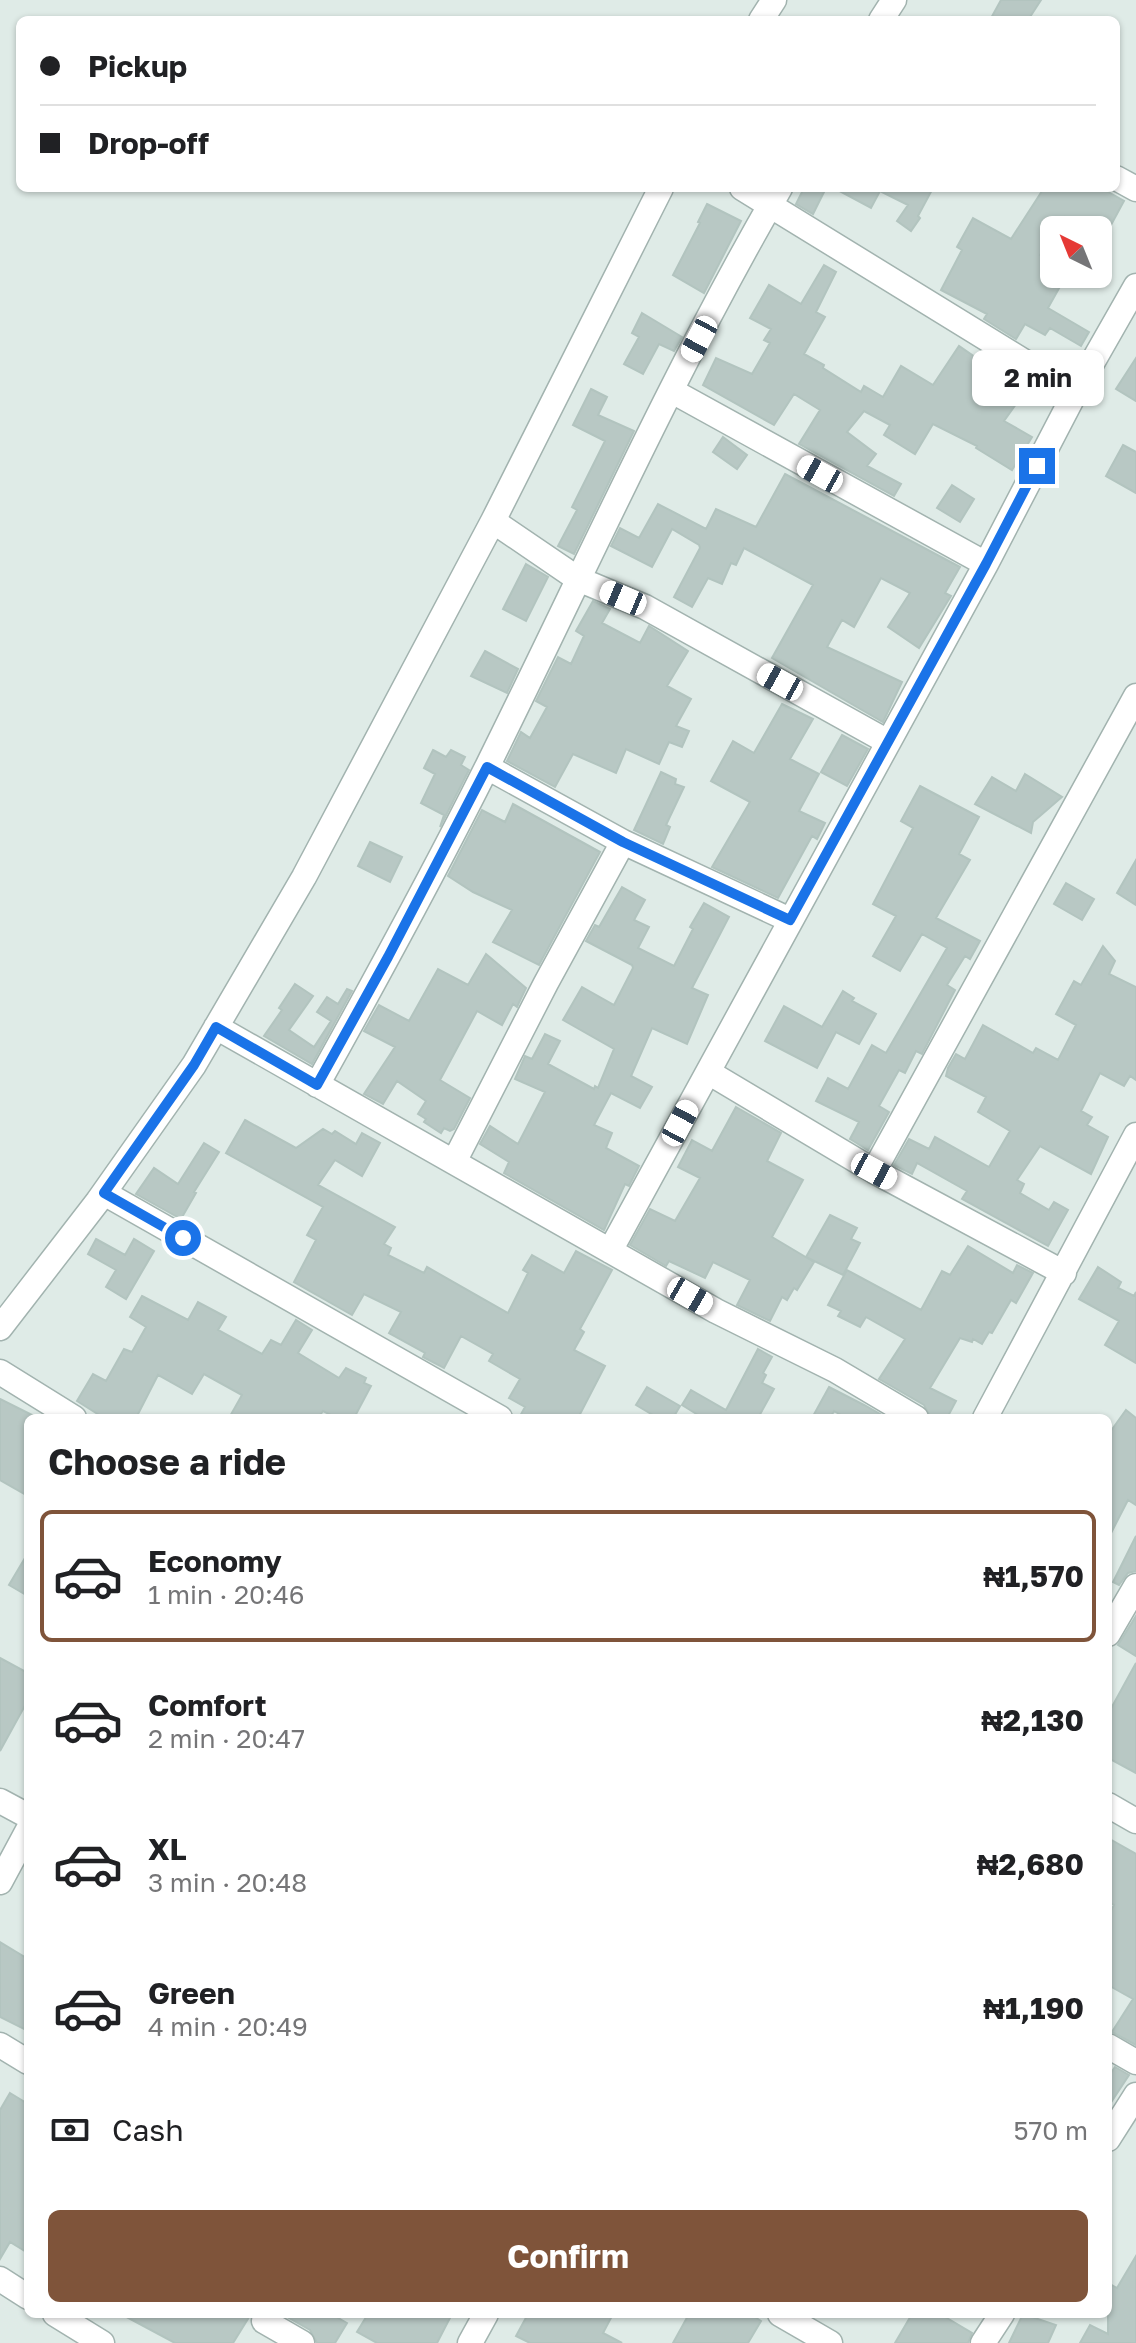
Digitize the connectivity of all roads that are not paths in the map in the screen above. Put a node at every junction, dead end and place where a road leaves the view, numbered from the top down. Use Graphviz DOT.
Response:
graph roads {
  1 [pos="659,192"];
  2 [pos="776,196"];
  3 [pos="1134,296"];
  4 [pos="672,391"];
  5 [pos="1075,393"];
  6 [pos="493,521"];
  7 [pos="986,564"];
  8 [pos="578,579"];
  9 [pos="1136,696"];
  10 [pos="888,742"];
  11 [pos="487,767"];
  12 [pos="623,842"];
  13 [pos="790,920"];
  14 [pos="216,1027"];
  15 [pos="708,1072"];
  16 [pos="317,1085"];
  17 [pos="1136,1135"];
  18 [pos="454,1162"];
  19 [pos="874,1171"];
  20 [pos="104,1193"];
  21 [pos="610,1251"];
  22 [pos="1064,1273"];
  23 [pos="0,1328"];
  24 [pos="0,1372"];
  25 [pos="68,1414"];
  26 [pos="493,1414"];
  27 [pos="909,1414"];
  28 [pos="987,1414"];
  29 [pos="1136,1586"];
  30 [pos="1112,1627"];
  31 [pos="0,1801"];
  32 [pos="1112,1807"];
  33 [pos="24,1814"];
  34 [pos="1136,1821"];
  35 [pos="24,1837"];
  36 [pos="0,1882"];
  37 [pos="0,2045"];
  38 [pos="1112,2048"];
  39 [pos="24,2060"];
  40 [pos="1136,2062"];
  41 [pos="1136,2095"];
  42 [pos="1112,2133"];
  43 [pos="0,2279"];
  44 [pos="24,2294"];
  45 [pos="61,2318"];
  46 [pos="484,2318"];
  47 [pos="787,2318"];
  48 [pos="999,2318"];
  49 [pos="262,2326"];
  50 [pos="102,2343"];
  51 [pos="302,2343"];
  52 [pos="470,2343"];
  53 [pos="830,2343"];
  54 [pos="983,2343"];
  1 -- 6 [label="street"];
  2 -- 4 [label="street"];
  2 -- 5 [label="street"];
  3 -- 5 [label="street"];
  4 -- 7 [label="street"];
  4 -- 8 [label="street"];
  5 -- 7 [label="street"];
  6 -- 8 [label="street"];
  6 -- 14 [label="street"];
  7 -- 10 [label="street"];
  8 -- 10 [label="street"];
  8 -- 11 [label="street"];
  9 -- 19 [label="street"];
  10 -- 13 [label="street"];
  11 -- 12 [label="street"];
  11 -- 16 [label="street"];
  12 -- 13 [label="street"];
  12 -- 18 [label="street"];
  13 -- 15 [label="street"];
  14 -- 16 [label="street"];
  14 -- 20 [label="street"];
  15 -- 19 [label="street"];
  15 -- 21 [label="street"];
  16 -- 18 [label="street"];
  17 -- 22 [label="street"];
  18 -- 21 [label="street"];
  19 -- 22 [label="street"];
  20 -- 23 [label="street"];
  20 -- 26 [label="street"];
  21 -- 27 [label="street"];
  22 -- 28 [label="street"];
  24 -- 25 [label="street"];
  29 -- 30 [label="street"];
  31 -- 33 [label="street"];
  32 -- 34 [label="street"];
  35 -- 36 [label="street"];
  37 -- 39 [label="street"];
  38 -- 40 [label="street"];
  41 -- 42 [label="street"];
  43 -- 44 [label="street"];
  45 -- 50 [label="street"];
  46 -- 52 [label="street"];
  47 -- 53 [label="street"];
  48 -- 54 [label="street"];
  49 -- 51 [label="street"];
}
